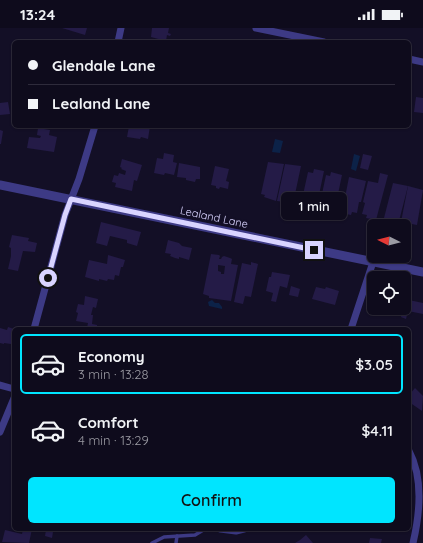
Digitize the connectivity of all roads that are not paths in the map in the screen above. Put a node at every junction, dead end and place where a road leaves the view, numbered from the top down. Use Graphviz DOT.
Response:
graph roads {
  1 [pos="121,28"];
  2 [pos="256,28"];
  3 [pos="118,40"];
  4 [pos="314,40"];
  5 [pos="411,59"];
  6 [pos="423,62"];
  7 [pos="94,128"];
  8 [pos="0,185"];
  9 [pos="71,199"];
  10 [pos="367,261"];
  11 [pos="373,263"];
  12 [pos="378,263"];
  13 [pos="423,272"];
  14 [pos="35,327"];
  15 [pos="352,327"];
  16 [pos="0,385"];
  17 [pos="12,388"];
  18 [pos="12,404"];
  19 [pos="0,432"];
  20 [pos="411,454"];
  21 [pos="202,531"];
  22 [pos="177,536"];
  23 [pos="152,543"];
  24 [pos="176,543"];
  25 [pos="414,543"];
  1 -- 3 [label="street"];
  2 -- 4 [label="street"];
  5 -- 6 [label="street"];
  7 -- 9 [label="street"];
  8 -- 9 [label="street, Lealand Lane"];
  9 -- 10 [label="street, Lealand Lane"];
  9 -- 14 [label="street"];
  11 -- 15 [label="street"];
  12 -- 13 [label="street, Lealand Lane"];
  16 -- 17 [label="street"];
  18 -- 19 [label="street"];
  20 -- 25 [label="street"];
  21 -- 22 [label="lane"];
  22 -- 23 [label="lane"];
  22 -- 24 [label="lane"];
}
